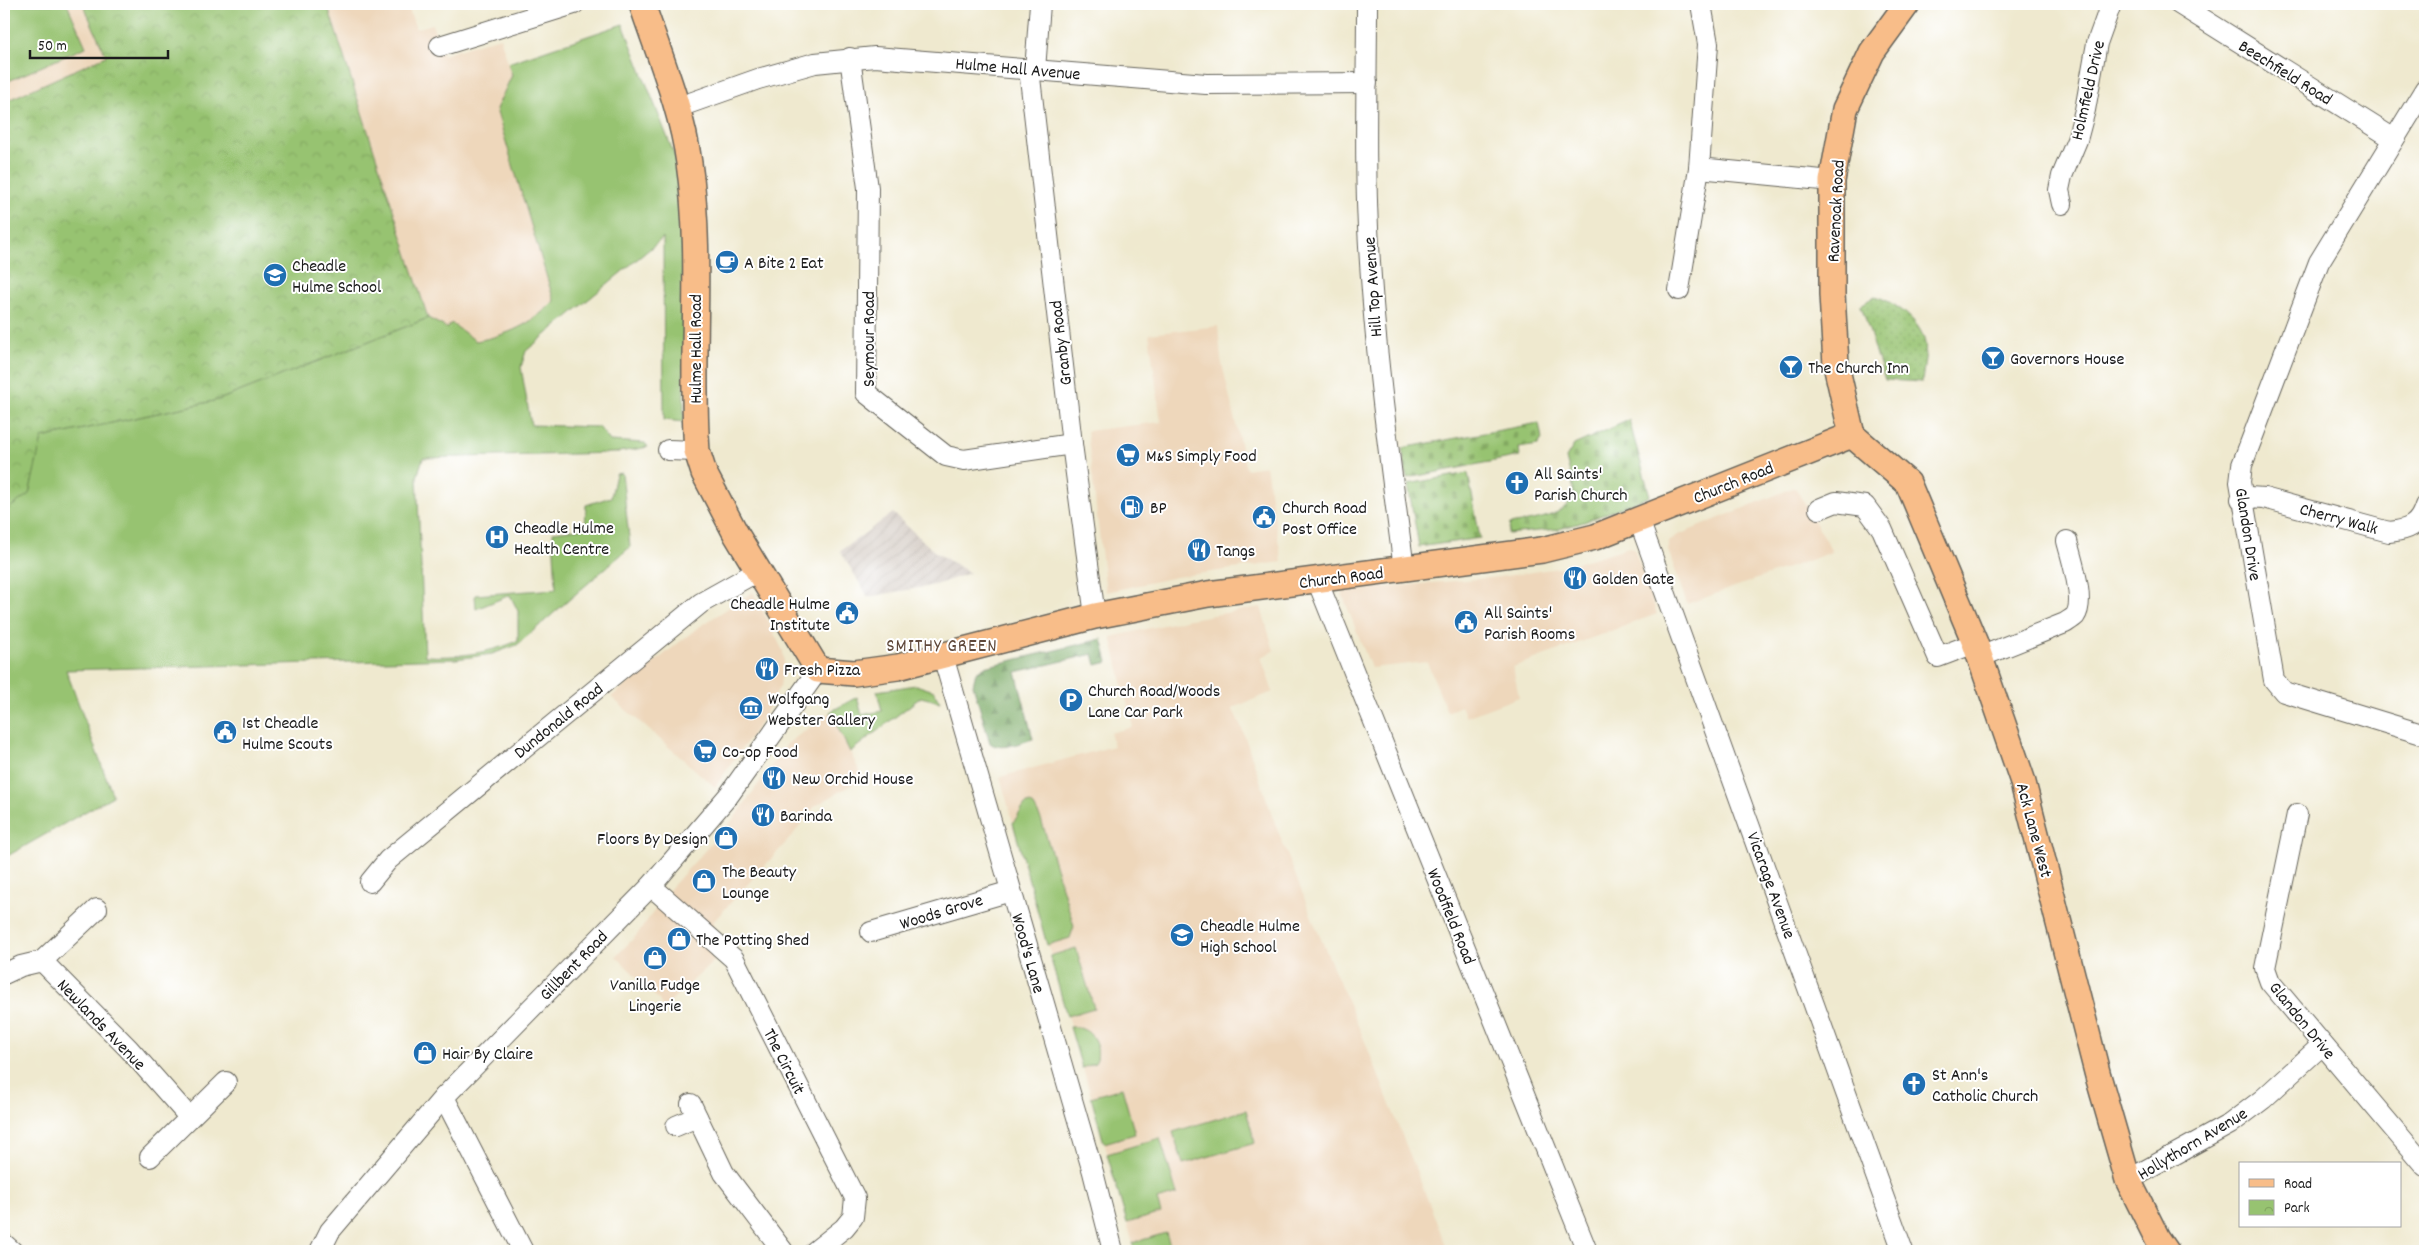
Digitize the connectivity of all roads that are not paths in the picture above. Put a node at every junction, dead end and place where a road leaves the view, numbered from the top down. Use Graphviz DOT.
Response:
graph roads {
  1 [pos="574,4"];
  2 [pos="642,4"];
  3 [pos="1040,4"];
  4 [pos="1367,4"];
  5 [pos="1701,4"];
  6 [pos="1907,4"];
  7 [pos="2112,4"];
  8 [pos="2179,4"];
  9 [pos="527,11"];
  10 [pos="440,46"];
  11 [pos="850,58"];
  12 [pos="1032,69"];
  13 [pos="1367,83"];
  14 [pos="2425,90"];
  15 [pos="676,108"];
  16 [pos="2394,139"];
  17 [pos="1699,168"];
  18 [pos="1832,181"];
  19 [pos="2062,204"];
  20 [pos="1679,290"];
  21 [pos="1852,435"];
  22 [pos="1072,444"];
  23 [pos="668,450"];
  24 [pos="697,451"];
  25 [pos="2242,499"];
  26 [pos="2425,506"];
  27 [pos="1819,509"];
  28 [pos="1639,520"];
  29 [pos="2067,541"];
  30 [pos="1404,569"];
  31 [pos="758,571"];
  32 [pos="1317,580"];
  33 [pos="1095,616"];
  34 [pos="1977,650"];
  35 [pos="942,656"];
  36 [pos="818,670"];
  37 [pos="2425,735"];
  38 [pos="2298,814"];
  39 [pos="370,882"];
  40 [pos="651,886"];
  41 [pos="1011,890"];
  42 [pos="97,909"];
  43 [pos="871,932"];
  44 [pos="42,961"];
  45 [pos="4,974"];
  46 [pos="2322,1045"];
  47 [pos="226,1082"];
  48 [pos="444,1097"];
  49 [pos="188,1117"];
  50 [pos="676,1126"];
  51 [pos="150,1157"];
  52 [pos="2425,1166"];
  53 [pos="2128,1180"];
  54 [pos="4,1244"];
  55 [pos="12,1251"];
  56 [pos="320,1251"];
  57 [pos="523,1251"];
  58 [pos="783,1251"];
  59 [pos="815,1251"];
  60 [pos="1113,1251"];
  61 [pos="1587,1251"];
  62 [pos="1903,1251"];
  63 [pos="2166,1251"];
  1 -- 9 [label="street"];
  2 -- 15 [label="main road, Hulme Hall Road"];
  3 -- 12 [label="street, Granby Road"];
  4 -- 13 [label="street, Hill Top Avenue"];
  5 -- 17 [label="street"];
  6 -- 18 [label="main road, Ravenoak Road"];
  7 -- 19 [label="street, Holmfield Drive"];
  8 -- 16 [label="street, Beechfield Road"];
  9 -- 10 [label="street"];
  11 -- 12 [label="street, Hulme Hall Avenue"];
  11 -- 15 [label="street, Hulme Hall Avenue"];
  11 -- 22 [label="street, Seymour Road"];
  12 -- 13 [label="street, Hulme Hall Avenue"];
  12 -- 22 [label="street, Granby Road"];
  13 -- 30 [label="street, Hill Top Avenue"];
  14 -- 16 [label="street, Glandon Drive"];
  15 -- 24 [label="main road, Hulme Hall Road"];
  16 -- 25 [label="street, Glandon Drive"];
  17 -- 18 [label="street"];
  17 -- 20 [label="street"];
  18 -- 21 [label="main road, Ravenoak Road"];
  21 -- 28 [label="main road, Church Road"];
  21 -- 34 [label="main road, Ack Lane West"];
  22 -- 33 [label="street, Granby Road"];
  23 -- 24 [label="street"];
  24 -- 31 [label="main road, Hulme Hall Road"];
  25 -- 26 [label="street, Cherry Walk"];
  25 -- 37 [label="street, Glandon Drive"];
  27 -- 34 [label="street"];
  28 -- 30 [label="main road, Church Road"];
  28 -- 62 [label="street, Vicarage Avenue"];
  29 -- 34 [label="street"];
  30 -- 32 [label="main road, Church Road"];
  31 -- 36 [label="main road, Hulme Hall Road"];
  31 -- 39 [label="street, Dundonald Road"];
  32 -- 33 [label="main road, Church Road"];
  32 -- 61 [label="street, Woodfield Road"];
  33 -- 35 [label="main road, Church Road"];
  34 -- 53 [label="main road, Ack Lane West"];
  35 -- 36 [label="main road, Church Road"];
  35 -- 41 [label="street, Wood's Lane"];
  36 -- 40 [label="street, Gillbent Road"];
  38 -- 46 [label="street, Glandon Drive"];
  40 -- 48 [label="street, Gillbent Road"];
  40 -- 59 [label="street, The Circuit"];
  41 -- 43 [label="street, Woods Grove"];
  41 -- 60 [label="street, Wood's Lane"];
  42 -- 44 [label="street"];
  44 -- 45 [label="street"];
  44 -- 49 [label="street, Newlands Avenue"];
  46 -- 52 [label="street, Glandon Drive"];
  46 -- 53 [label="street, Hollythorn Avenue"];
  47 -- 49 [label="street"];
  48 -- 56 [label="street, Gillbent Road"];
  48 -- 57 [label="street"];
  49 -- 51 [label="street"];
  50 -- 58 [label="street"];
  53 -- 63 [label="main road, Ack Lane West"];
  54 -- 55 [label="street"];
}
